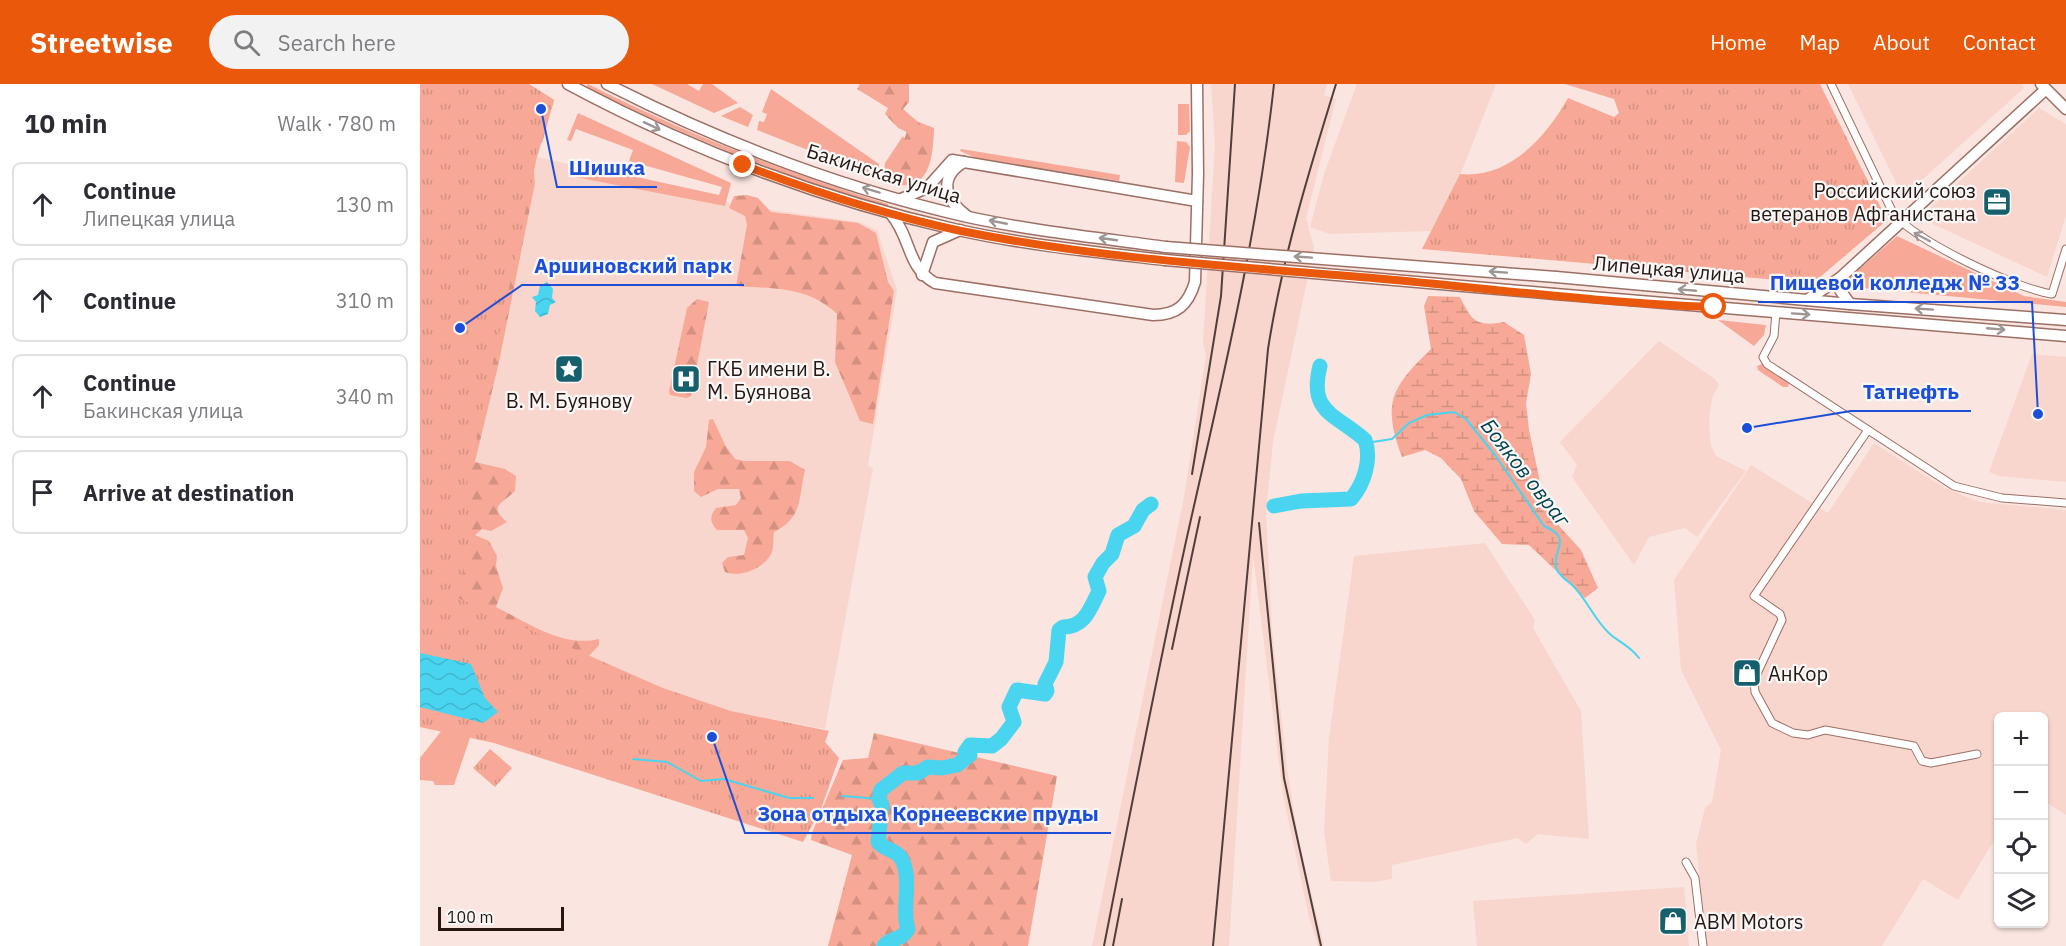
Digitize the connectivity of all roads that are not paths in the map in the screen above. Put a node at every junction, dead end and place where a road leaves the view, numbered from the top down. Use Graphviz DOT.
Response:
graph roads {
  1 [pos="568,84"];
  2 [pos="607,84"];
  3 [pos="1197,84"];
  4 [pos="1831,84"];
  5 [pos="2043,87"];
  6 [pos="2066,109"];
  7 [pos="964,162"];
  8 [pos="901,199"];
  9 [pos="1197,201"];
  10 [pos="891,214"];
  11 [pos="968,216"];
  12 [pos="1901,222"];
  13 [pos="960,231"];
  14 [pos="2066,249"];
  15 [pos="922,275"];
  16 [pos="1556,277"];
  17 [pos="1840,278"];
  18 [pos="1555,294"];
  19 [pos="1807,300"];
  20 [pos="1850,304"];
  21 [pos="1776,312"];
  22 [pos="2066,320"];
  23 [pos="2066,336"];
  24 [pos="1868,430"];
  25 [pos="2066,503"];
  26 [pos="1977,754"];
  27 [pos="1686,862"];
  28 [pos="1702,946"];
  1 -- 10 [label="main road, Бакинская улица, one-way"];
  8 -- 2 [label="main road, Бакинская улица, one-way"];
  3 -- 9 [label="main road"];
  4 -- 12 [label="street"];
  5 -- 6 [label="main road"];
  5 -- 12 [label="main road"];
  7 -- 8 [label="main road"];
  7 -- 9 [label="main road"];
  7 -- 11 [label="main road"];
  8 -- 11 [label="main road, Бакинская улица"];
  9 -- 15 [label="main road"];
  10 -- 13 [label="main road, Бакинская улица"];
  10 -- 15 [label="main road"];
  16 -- 11 [label="main road, Бакинская улица, one-way, bridge"];
  14 -- 12 [label="street, one-way"];
  12 -- 17 [label="main road"];
  13 -- 15 [label="main road"];
  13 -- 18 [label="main road, Бакинская улица, bridge"];
  19 -- 16 [label="main road, Липецкая улица, one-way"];
  17 -- 19 [label="main road"];
  17 -- 20 [label="main road"];
  18 -- 21 [label="main road, Липецкая улица"];
  19 -- 20 [label="main road, Липецкая улица"];
  22 -- 20 [label="main road, Липецкая улица, one-way"];
  21 -- 23 [label="main road, Липецкая улица, one-way"];
  21 -- 24 [label="street"];
  24 -- 25 [label="street"];
  24 -- 26 [label="street"];
  27 -- 28 [label="street"];
}
